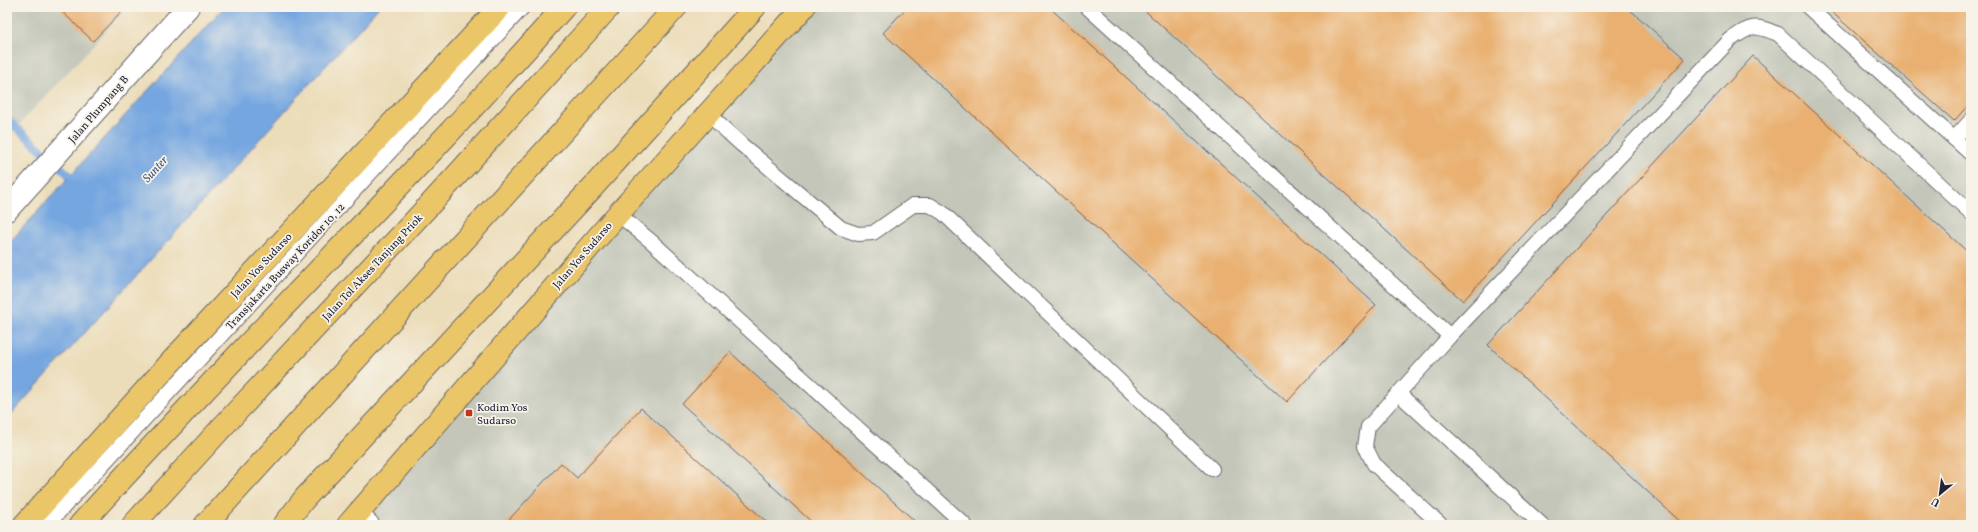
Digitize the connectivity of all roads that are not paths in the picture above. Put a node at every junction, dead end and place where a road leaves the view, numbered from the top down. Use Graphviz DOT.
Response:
graph roads {
  1 [pos="188,7"];
  2 [pos="500,7"];
  3 [pos="523,7"];
  4 [pos="564,7"];
  5 [pos="609,7"];
  6 [pos="676,7"];
  7 [pos="755,7"];
  8 [pos="804,7"];
  9 [pos="1087,7"];
  10 [pos="1808,7"];
  11 [pos="708,114"];
  12 [pos="1971,120"];
  13 [pos="1954,139"];
  14 [pos="1971,154"];
  15 [pos="14,203"];
  16 [pos="1971,213"];
  17 [pos="618,214"];
  18 [pos="1450,336"];
  19 [pos="1398,394"];
  20 [pos="1212,469"];
  21 [pos="358,522"];
  22 [pos="24,525"];
  23 [pos="47,525"];
  24 [pos="80,525"];
  25 [pos="133,525"];
  26 [pos="205,525"];
  27 [pos="284,525"];
  28 [pos="965,525"];
  29 [pos="1441,525"];
  30 [pos="1542,525"];
  1 -- 15 [label="street, Jalan Plumpang B"];
  2 -- 22 [label="highway, Jalan Yos Sudarso"];
  3 -- 23 [label="lane, Transjakarta Busway Koridor 10, 12"];
  4 -- 24 [label="highway"];
  5 -- 25 [label="highway, Jalan Tol Akses Tanjung Priok"];
  6 -- 26 [label="highway"];
  7 -- 27 [label="highway"];
  8 -- 11 [label="highway, Jalan Yos Sudarso"];
  9 -- 18 [label="lane"];
  10 -- 13 [label="lane"];
  11 -- 17 [label="highway, Jalan Yos Sudarso"];
  11 -- 20 [label="lane"];
  12 -- 13 [label="lane"];
  13 -- 14 [label="lane"];
  16 -- 18 [label="lane"];
  17 -- 21 [label="highway, Jalan Yos Sudarso"];
  17 -- 28 [label="lane"];
  18 -- 19 [label="lane"];
  19 -- 29 [label="lane"];
  19 -- 30 [label="lane"];
}
